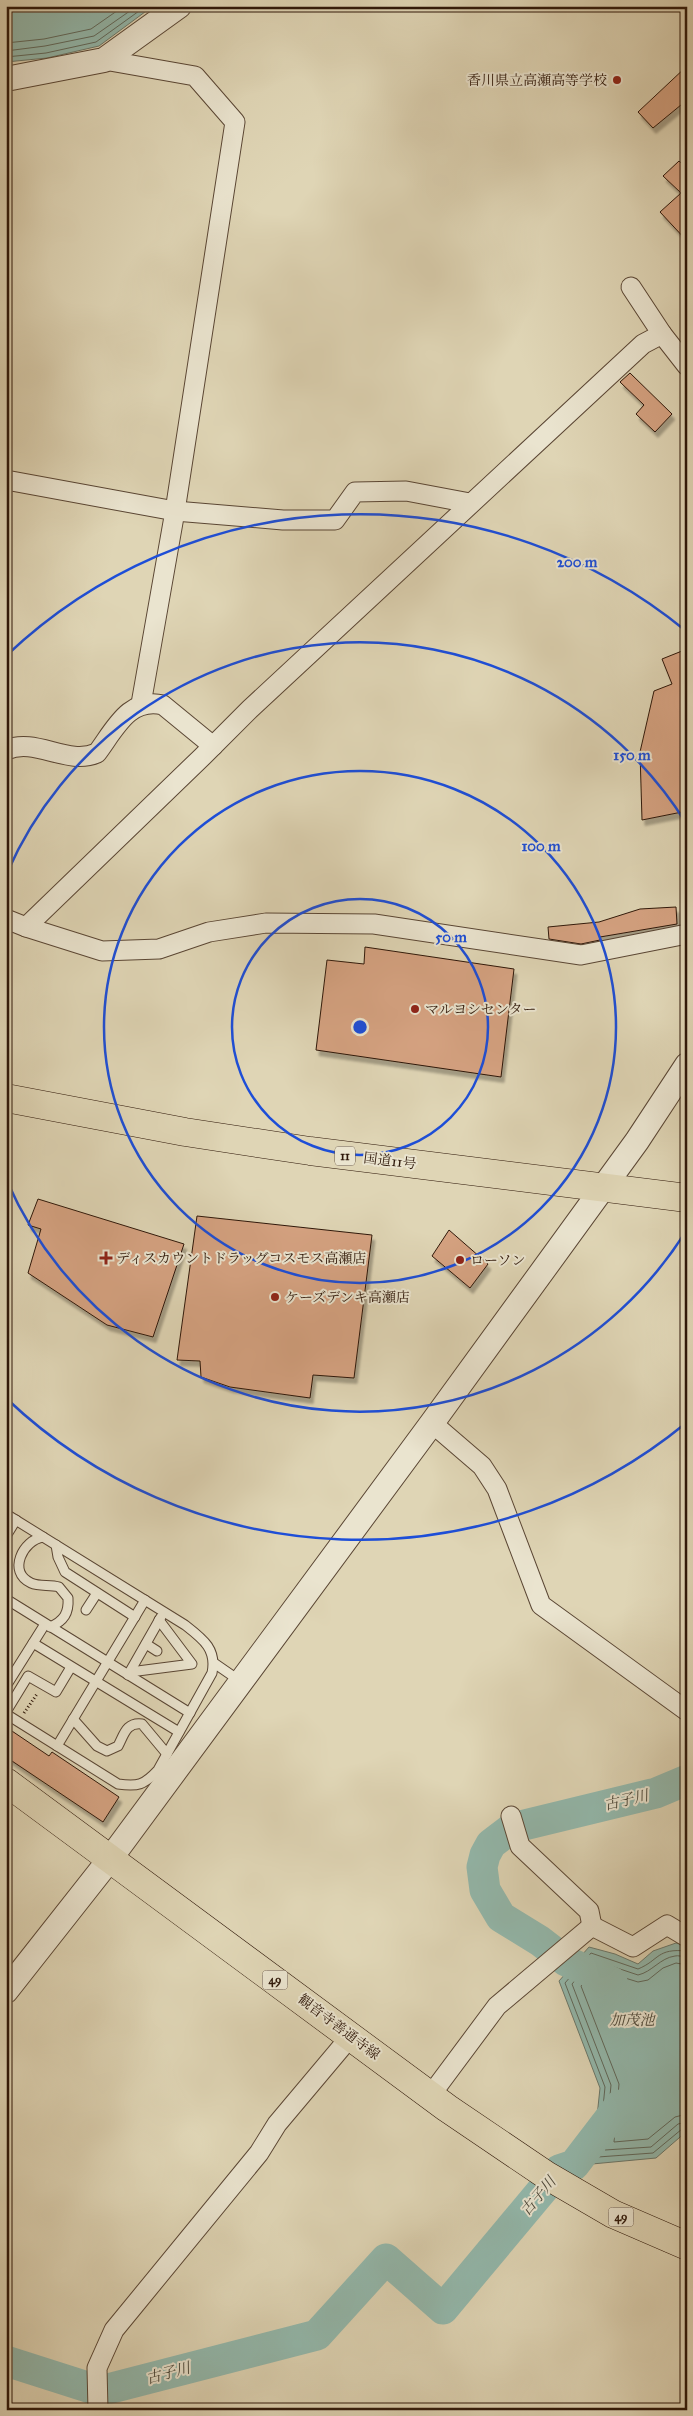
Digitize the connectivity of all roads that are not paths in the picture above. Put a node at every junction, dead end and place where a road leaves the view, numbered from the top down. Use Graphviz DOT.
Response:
graph roads {
  1 [pos="178,6"];
  2 [pos="104,60"];
  3 [pos="6,79"];
  4 [pos="631,287"];
  5 [pos="662,334"];
  6 [pos="687,366"];
  7 [pos="6,480"];
  8 [pos="470,503"];
  9 [pos="175,511"];
  10 [pos="141,704"];
  11 [pos="213,746"];
  12 [pos="6,750"];
  13 [pos="6,919"];
  14 [pos="26,927"];
  15 [pos="687,934"];
  16 [pos="687,1066"];
  17 [pos="6,1098"];
  18 [pos="604,1186"];
  19 [pos="687,1198"];
  20 [pos="432,1423"];
  21 [pos="6,1514"];
  22 [pos="16,1520"];
  23 [pos="6,1536"];
  24 [pos="43,1537"];
  25 [pos="56,1545"];
  26 [pos="97,1593"];
  27 [pos="6,1599"];
  28 [pos="145,1600"];
  29 [pos="86,1610"];
  30 [pos="162,1616"];
  31 [pos="135,1617"];
  32 [pos="47,1625"];
  33 [pos="33,1643"];
  34 [pos="146,1644"];
  35 [pos="157,1651"];
  36 [pos="107,1663"];
  37 [pos="214,1663"];
  38 [pos="71,1667"];
  39 [pos="129,1673"];
  40 [pos="241,1681"];
  41 [pos="95,1682"];
  42 [pos="7,1684"];
  43 [pos="687,1711"];
  44 [pos="6,1713"];
  45 [pos="190,1713"];
  46 [pos="73,1719"];
  47 [pos="179,1732"];
  48 [pos="57,1746"];
  49 [pos="167,1754"];
  50 [pos="6,1782"];
  51 [pos="512,1816"];
  52 [pos="110,1859"];
  53 [pos="592,1926"];
  54 [pos="687,1937"];
  55 [pos="6,1991"];
  56 [pos="351,2036"];
  57 [pos="430,2096"];
  58 [pos="687,2246"];
  59 [pos="98,2410"];
  1 -- 2 [label="street"];
  2 -- 3 [label="street"];
  2 -- 9 [label="street"];
  4 -- 5 [label="street"];
  5 -- 6 [label="street"];
  5 -- 8 [label="street"];
  7 -- 9 [label="street"];
  8 -- 9 [label="street"];
  8 -- 11 [label="street"];
  9 -- 10 [label="street"];
  10 -- 11 [label="street"];
  10 -- 12 [label="street"];
  11 -- 14 [label="street"];
  13 -- 14 [label="street"];
  14 -- 15 [label="street"];
  16 -- 18 [label="street"];
  17 -- 18 [label="main road, 国道11号 / 11"];
  18 -- 19 [label="main road, 国道11号 / 11"];
  18 -- 20 [label="street"];
  20 -- 40 [label="street"];
  20 -- 43 [label="street"];
  21 -- 22 [label="lane"];
  22 -- 23 [label="lane"];
  22 -- 24 [label="lane"];
  24 -- 25 [label="lane"];
  24 -- 32 [label="lane"];
  25 -- 26 [label="lane"];
  25 -- 28 [label="lane"];
  26 -- 29 [label="lane"];
  26 -- 31 [label="lane"];
  27 -- 32 [label="lane"];
  28 -- 30 [label="lane"];
  28 -- 31 [label="lane"];
  30 -- 34 [label="lane"];
  30 -- 37 [label="lane"];
  30 -- 39 [label="lane"];
  31 -- 36 [label="lane"];
  32 -- 33 [label="lane"];
  32 -- 36 [label="lane"];
  33 -- 38 [label="lane"];
  33 -- 42 [label="lane"];
  34 -- 35 [label="lane"];
  34 -- 39 [label="lane"];
  36 -- 39 [label="lane"];
  36 -- 41 [label="lane"];
  37 -- 40 [label="lane"];
  37 -- 45 [label="lane"];
  38 -- 41 [label="lane"];
  38 -- 44 [label="lane"];
  39 -- 45 [label="lane"];
  40 -- 52 [label="street"];
  41 -- 46 [label="lane"];
  41 -- 47 [label="lane"];
  44 -- 48 [label="lane"];
  45 -- 47 [label="lane"];
  46 -- 48 [label="lane"];
  46 -- 49 [label="lane"];
  47 -- 49 [label="lane"];
  48 -- 49 [label="lane"];
  50 -- 52 [label="main road, 観音寺善通寺線 / 49"];
  51 -- 53 [label="street"];
  52 -- 55 [label="street"];
  52 -- 56 [label="main road, 観音寺善通寺線 / 49"];
  53 -- 54 [label="street"];
  53 -- 57 [label="street"];
  56 -- 57 [label="main road, 観音寺善通寺線 / 49"];
  56 -- 59 [label="street"];
  57 -- 58 [label="main road, 観音寺善通寺線 / 49"];
}
